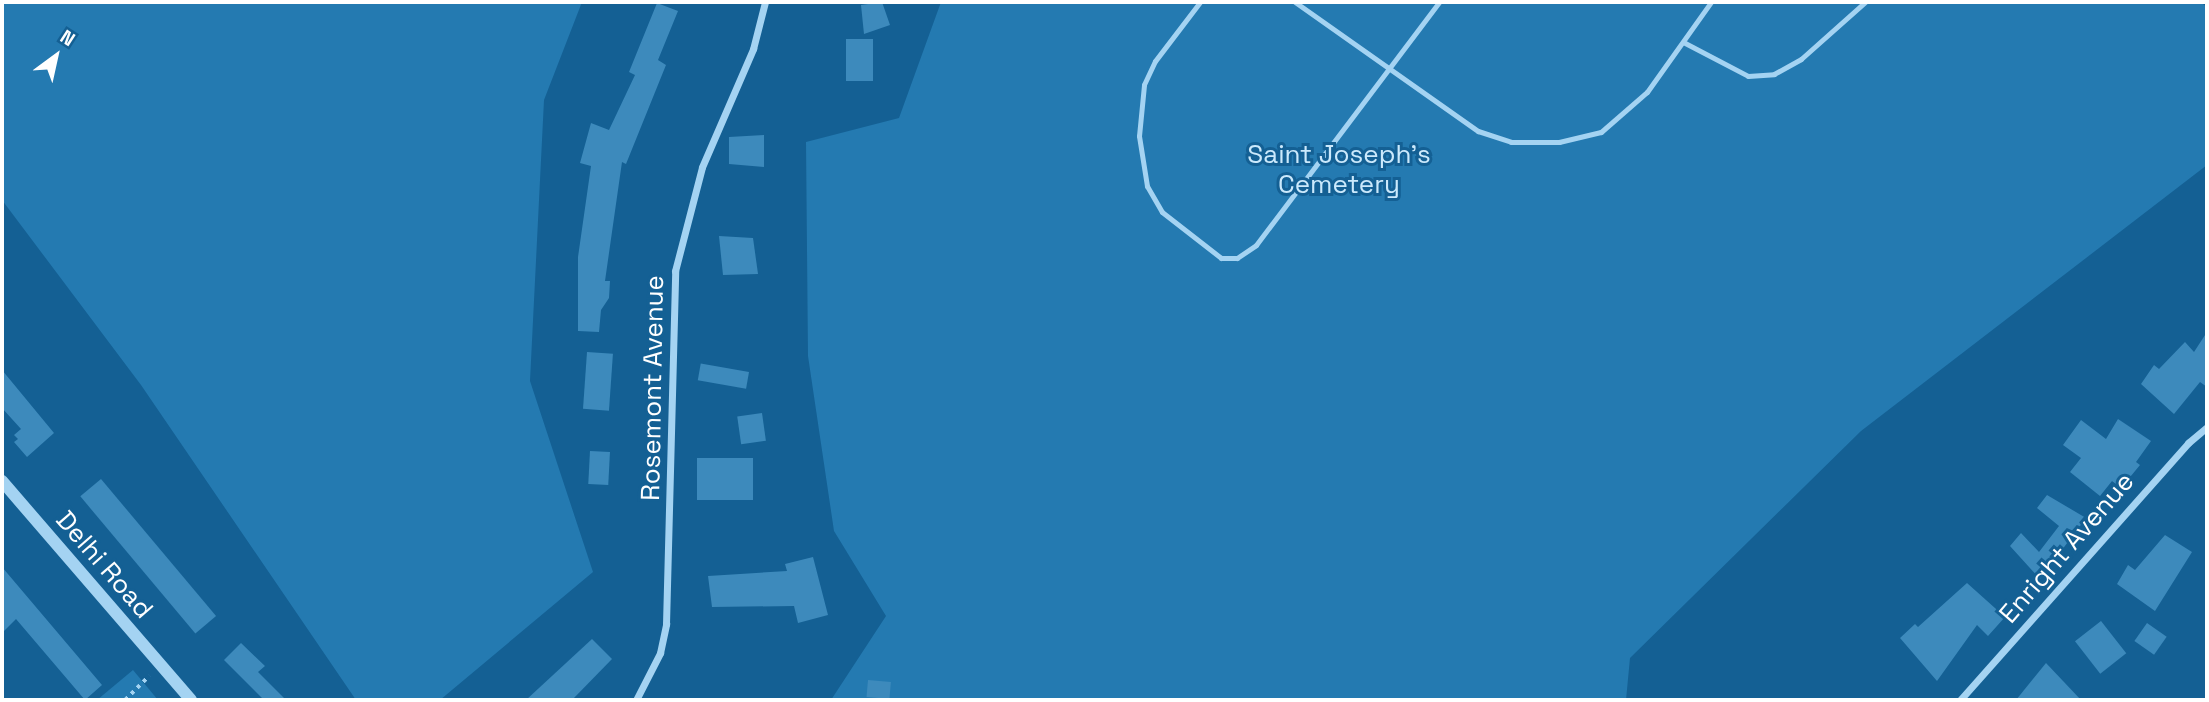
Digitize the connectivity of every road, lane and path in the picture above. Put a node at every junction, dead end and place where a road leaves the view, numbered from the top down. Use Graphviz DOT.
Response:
graph roads {
  1 [pos="765,2"];
  2 [pos="1200,2"];
  3 [pos="1295,2"];
  4 [pos="1439,2"];
  5 [pos="1711,2"];
  6 [pos="1865,2"];
  7 [pos="1685,43"];
  8 [pos="1388,69"];
  9 [pos="2207,427"];
  10 [pos="2,481"];
  11 [pos="161,664"];
  12 [pos="125,700"];
  13 [pos="191,700"];
  14 [pos="636,700"];
  15 [pos="1960,700"];
  1 -- 14 [label="street, Rosemont Avenue"];
  2 -- 8 [label="lane"];
  3 -- 8 [label="lane"];
  4 -- 8 [label="lane"];
  5 -- 7 [label="lane"];
  6 -- 7 [label="lane"];
  7 -- 8 [label="lane"];
  9 -- 15 [label="street, Enright Avenue"];
  10 -- 11 [label="street, Delhi Road"];
  11 -- 12 [label="path"];
  11 -- 13 [label="street, Delhi Road"];
}
